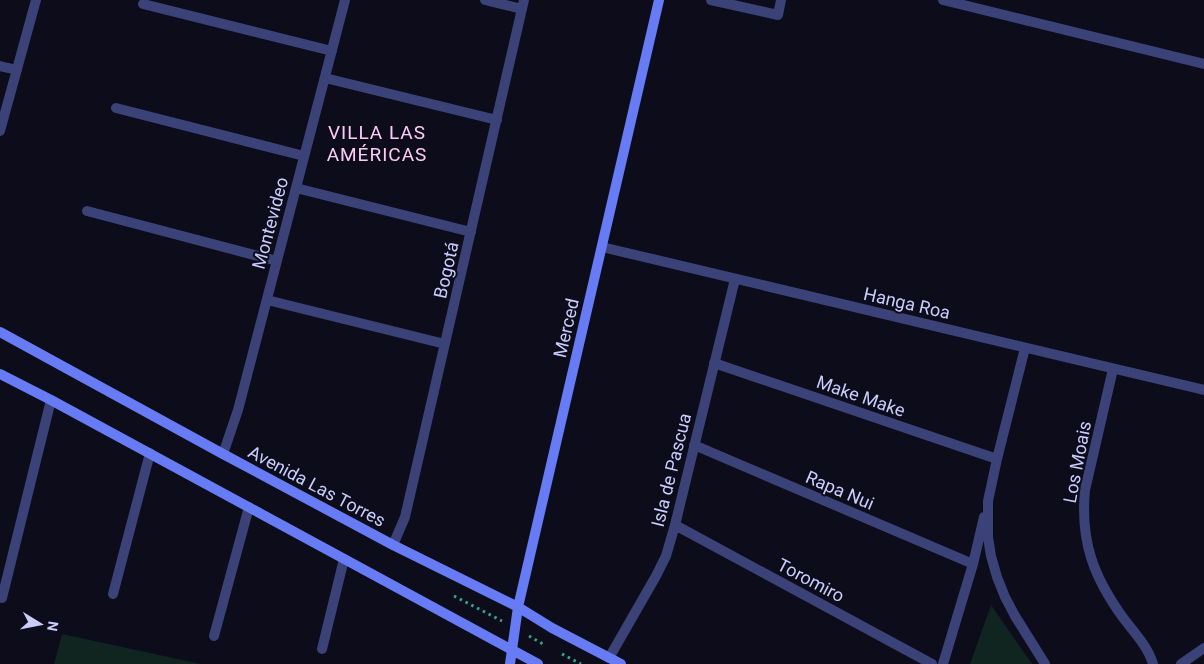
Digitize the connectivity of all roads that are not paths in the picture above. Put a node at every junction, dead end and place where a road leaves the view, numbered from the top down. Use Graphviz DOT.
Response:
graph roads {
  1 [pos="36,0"];
  2 [pos="345,0"];
  3 [pos="485,0"];
  4 [pos="659,0"];
  5 [pos="711,0"];
  6 [pos="781,0"];
  7 [pos="943,0"];
  8 [pos="144,4"];
  9 [pos="523,5"];
  10 [pos="332,51"];
  11 [pos="1204,64"];
  12 [pos="0,66"];
  13 [pos="17,70"];
  14 [pos="324,78"];
  15 [pos="116,108"];
  16 [pos="497,120"];
  17 [pos="0,131"];
  18 [pos="304,156"];
  19 [pos="296,188"];
  20 [pos="87,211"];
  21 [pos="471,232"];
  22 [pos="602,248"];
  23 [pos="277,261"];
  24 [pos="735,279"];
  25 [pos="267,300"];
  26 [pos="0,332"];
  27 [pos="445,344"];
  28 [pos="1025,348"];
  29 [pos="714,363"];
  30 [pos="1113,369"];
  31 [pos="0,374"];
  32 [pos="1204,390"];
  33 [pos="51,400"];
  34 [pos="694,445"];
  35 [pos="150,453"];
  36 [pos="223,454"];
  37 [pos="997,459"];
  38 [pos="988,501"];
  39 [pos="248,507"];
  40 [pos="675,525"];
  41 [pos="393,545"];
  42 [pos="344,559"];
  43 [pos="973,564"];
  44 [pos="113,594"];
  45 [pos="2,598"];
  46 [pos="518,607"];
  47 [pos="214,636"];
  48 [pos="1204,648"];
  49 [pos="322,649"];
  50 [pos="512,650"];
  51 [pos="609,658"];
  52 [pos="510,664"];
  53 [pos="538,664"];
  54 [pos="621,664"];
  55 [pos="932,664"];
  56 [pos="943,664"];
  57 [pos="1045,664"];
  58 [pos="1153,664"];
  59 [pos="1181,664"];
  1 -- 13 [label="street"];
  2 -- 10 [label="street, Montevideo"];
  3 -- 9 [label="street"];
  4 -- 22 [label="main road, Merced"];
  5 -- 6 [label="street"];
  7 -- 11 [label="street"];
  8 -- 10 [label="street"];
  9 -- 16 [label="street, Bogotá"];
  10 -- 14 [label="street, Montevideo"];
  12 -- 13 [label="street"];
  13 -- 17 [label="street"];
  14 -- 16 [label="street"];
  14 -- 18 [label="street, Montevideo"];
  15 -- 18 [label="street"];
  16 -- 21 [label="street, Bogotá"];
  18 -- 19 [label="street, Montevideo"];
  19 -- 21 [label="street"];
  19 -- 23 [label="street, Montevideo"];
  20 -- 23 [label="street"];
  21 -- 27 [label="street, Bogotá"];
  22 -- 24 [label="street, Hanga Roa"];
  22 -- 46 [label="main road, Merced"];
  23 -- 25 [label="street, Montevideo"];
  24 -- 28 [label="street, Hanga Roa"];
  24 -- 29 [label="street, Isla de Pascua"];
  25 -- 27 [label="street"];
  25 -- 36 [label="street, Montevideo"];
  26 -- 36 [label="main road, Avenida Las Torres"];
  27 -- 41 [label="street, Bogotá"];
  28 -- 30 [label="street, Hanga Roa"];
  28 -- 37 [label="street"];
  29 -- 34 [label="street, Isla de Pascua"];
  29 -- 37 [label="street, Make Make"];
  30 -- 32 [label="street, Hanga Roa"];
  30 -- 58 [label="street, Los Moais"];
  31 -- 33 [label="main road"];
  33 -- 35 [label="main road"];
  33 -- 45 [label="street"];
  34 -- 40 [label="street, Isla de Pascua"];
  34 -- 43 [label="street, Rapa Nui"];
  35 -- 39 [label="main road"];
  35 -- 44 [label="street"];
  36 -- 41 [label="main road, Avenida Las Torres"];
  37 -- 38 [label="street"];
  38 -- 43 [label="street"];
  38 -- 57 [label="street"];
  39 -- 42 [label="main road"];
  39 -- 47 [label="street"];
  40 -- 51 [label="street, Isla de Pascua"];
  40 -- 55 [label="street, Toromiro"];
  41 -- 46 [label="main road, Avenida Las Torres"];
  42 -- 49 [label="street"];
  42 -- 50 [label="main road"];
  43 -- 56 [label="street"];
  46 -- 50 [label="main road, Merced"];
  46 -- 51 [label="main road, Avenida Las Torres"];
  48 -- 59 [label="street"];
  50 -- 52 [label="main road, Merced"];
  50 -- 53 [label="main road"];
  51 -- 54 [label="main road, Avenida Las Torres"];
}
